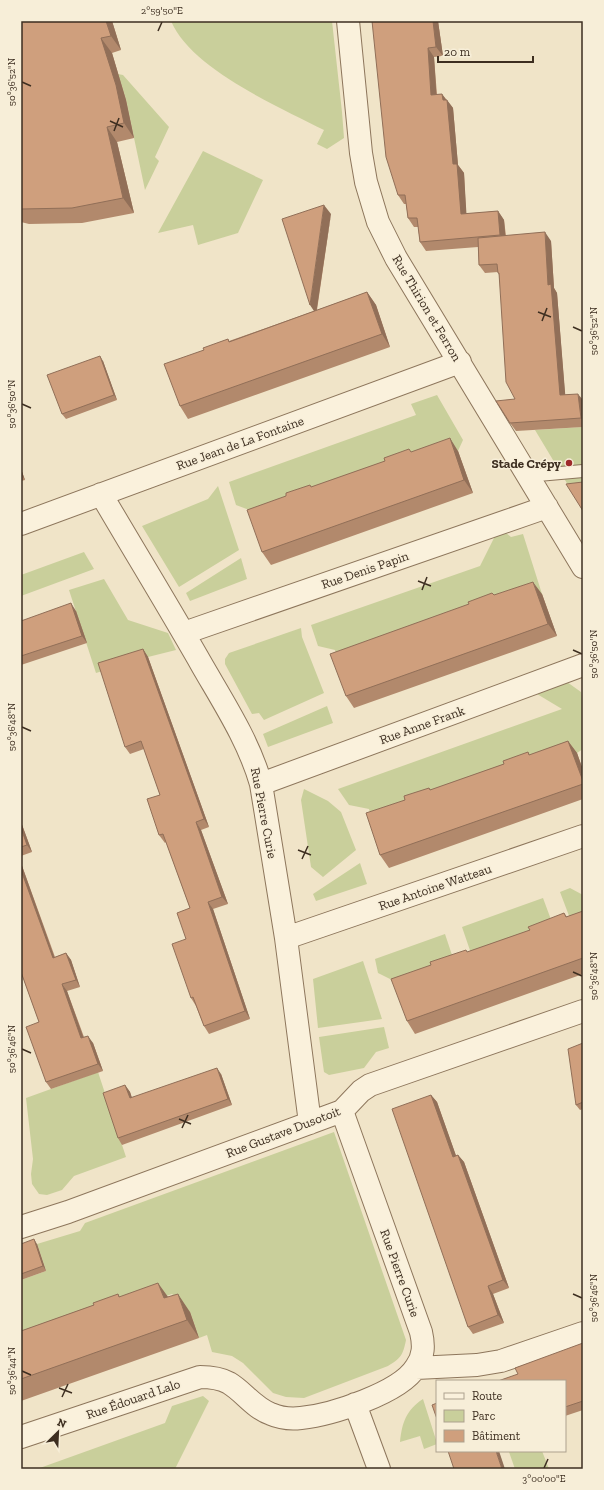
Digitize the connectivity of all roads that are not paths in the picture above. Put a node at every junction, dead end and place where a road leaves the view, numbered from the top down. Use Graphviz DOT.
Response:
graph roads {
  1 [pos="348,21"];
  2 [pos="460,362"];
  3 [pos="583,471"];
  4 [pos="527,476"];
  5 [pos="101,494"];
  6 [pos="547,507"];
  7 [pos="21,524"];
  8 [pos="583,567"];
  9 [pos="184,633"];
  10 [pos="583,665"];
  11 [pos="261,784"];
  12 [pos="583,836"];
  13 [pos="286,938"];
  14 [pos="583,1011"];
  15 [pos="342,1111"];
  16 [pos="310,1123"];
  17 [pos="23,1223"];
  18 [pos="583,1333"];
  19 [pos="416,1368"];
  20 [pos="200,1377"];
  21 [pos="355,1404"];
  22 [pos="21,1437"];
  23 [pos="378,1469"];
  1 -- 2 [label="street, Rue Thirion et Ferron"];
  2 -- 4 [label="street, Rue Thirion et Ferron"];
  2 -- 5 [label="street, Rue Jean de La Fontaine"];
  3 -- 4 [label="lane"];
  4 -- 6 [label="street, Rue Thirion et Ferron"];
  5 -- 7 [label="street, Rue Jean de La Fontaine"];
  5 -- 9 [label="street, Rue Pierre Curie"];
  6 -- 8 [label="street, Rue Thirion et Ferron"];
  6 -- 9 [label="street, Rue Denis Papin"];
  9 -- 11 [label="street, Rue Pierre Curie"];
  10 -- 11 [label="street, Rue Anne Frank"];
  11 -- 13 [label="street, Rue Pierre Curie"];
  12 -- 13 [label="street, Rue Antoine Watteau"];
  13 -- 16 [label="street, Rue Pierre Curie"];
  14 -- 15 [label="street, Rue Gustave Dusotoit"];
  15 -- 16 [label="street, Rue Gustave Dusotoit"];
  15 -- 19 [label="street, Rue Pierre Curie"];
  16 -- 17 [label="street, Rue Gustave Dusotoit"];
  18 -- 19 [label="street"];
  19 -- 21 [label="street, Rue Pierre Curie"];
  20 -- 21 [label="street, Rue Pierre Curie"];
  20 -- 22 [label="street, Rue Édouard Lalo"];
  21 -- 23 [label="street"];
}
